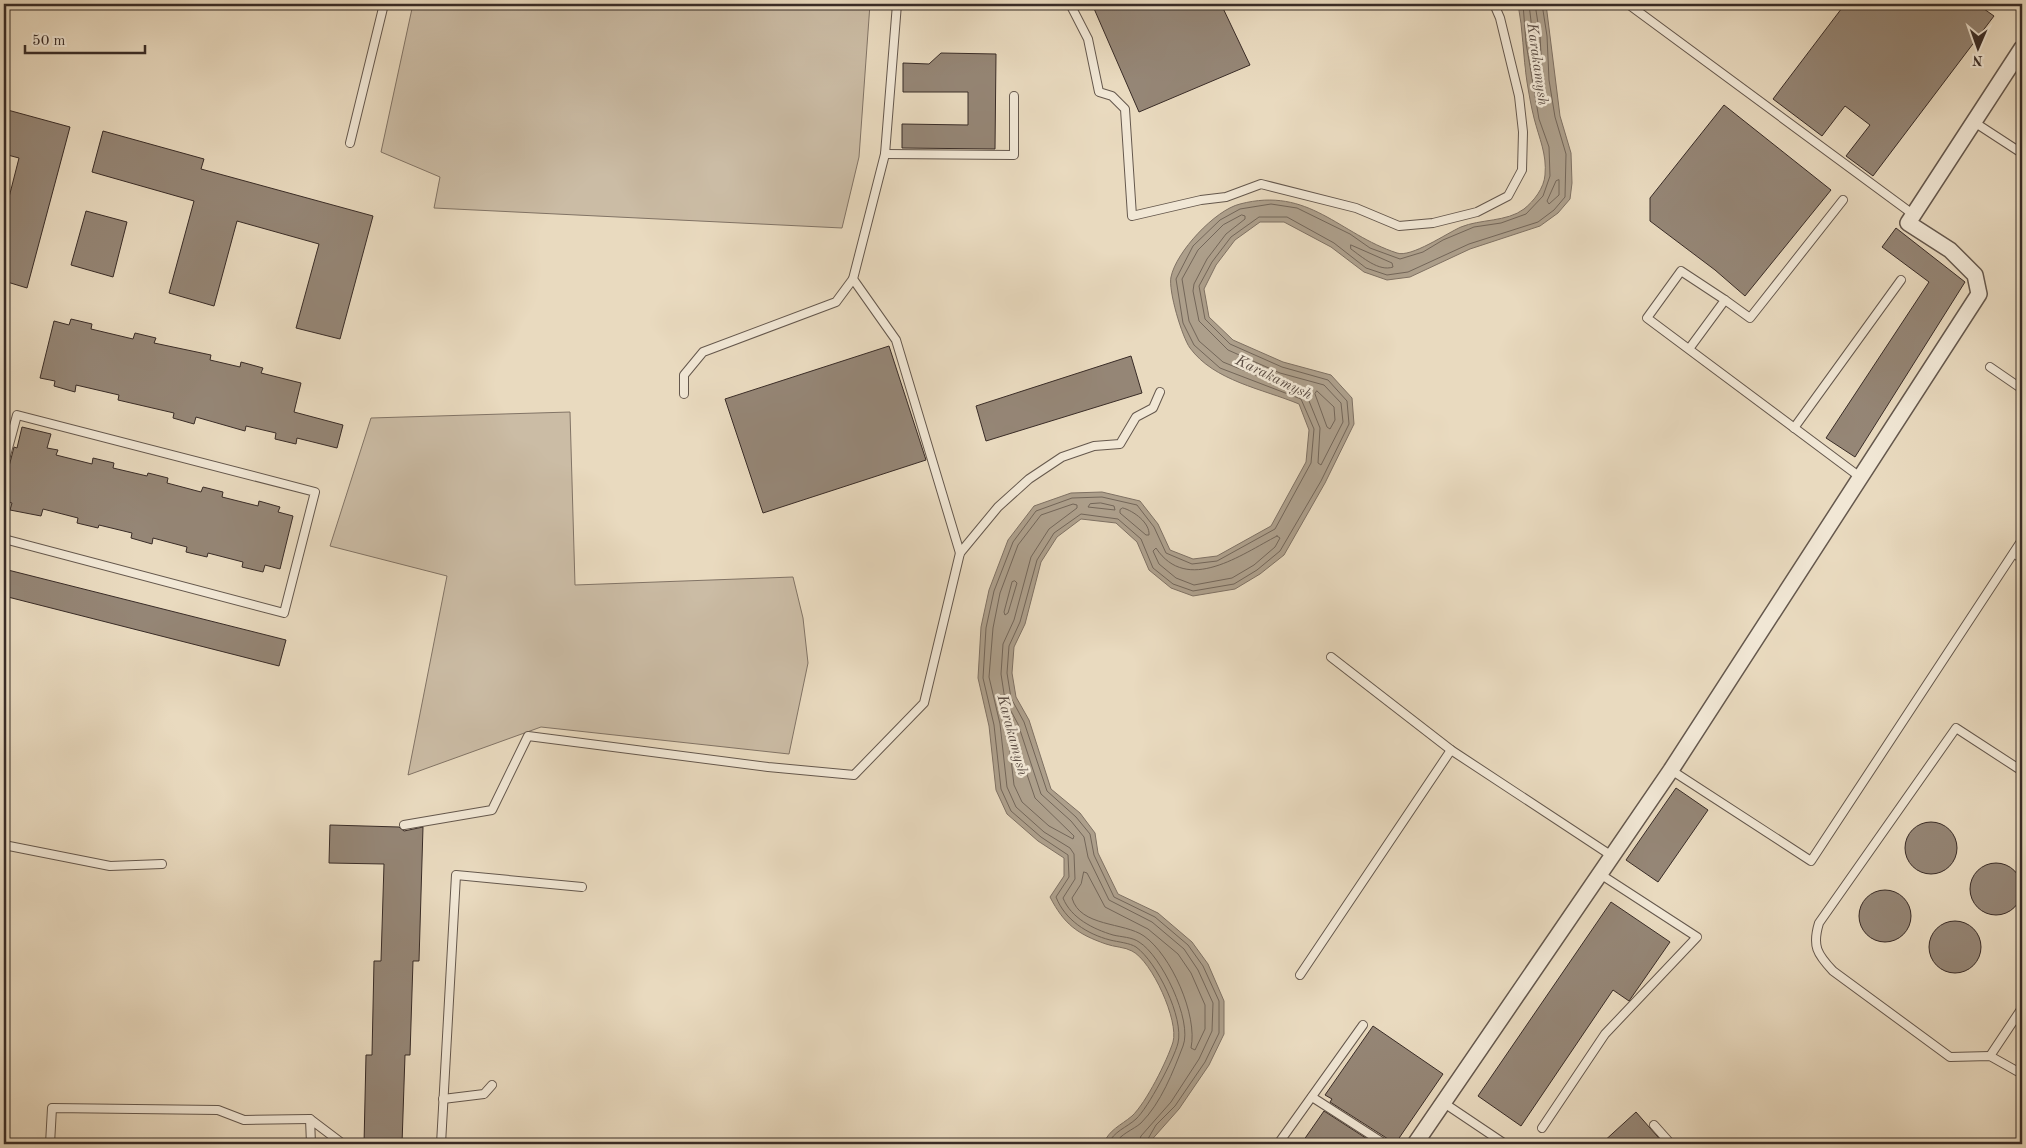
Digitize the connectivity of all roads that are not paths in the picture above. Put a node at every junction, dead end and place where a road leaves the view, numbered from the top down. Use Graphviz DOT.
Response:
graph roads {
  1 [pos="384,4"];
  2 [pos="897,4"];
  3 [pos="1070,4"];
  4 [pos="1494,4"];
  5 [pos="1628,4"];
  6 [pos="2022,48"];
  7 [pos="1014,96"];
  8 [pos="1974,122"];
  9 [pos="350,143"];
  10 [pos="2020,152"];
  11 [pos="885,154"];
  12 [pos="1843,200"];
  13 [pos="1914,215"];
  14 [pos="853,279"];
  15 [pos="1901,280"];
  16 [pos="1725,300"];
  17 [pos="1689,349"];
  18 [pos="1990,367"];
  19 [pos="2022,388"];
  20 [pos="1160,392"];
  21 [pos="684,394"];
  22 [pos="1794,428"];
  23 [pos="4,463"];
  24 [pos="1860,477"];
  25 [pos="4,539"];
  26 [pos="2022,540"];
  27 [pos="960,553"];
  28 [pos="2014,553"];
  29 [pos="2022,559"];
  30 [pos="1331,658"];
  31 [pos="1451,750"];
  32 [pos="1671,770"];
  33 [pos="2022,771"];
  34 [pos="404,825"];
  35 [pos="4,845"];
  36 [pos="1612,856"];
  37 [pos="162,864"];
  38 [pos="1600,874"];
  39 [pos="582,887"];
  40 [pos="1300,975"];
  41 [pos="2022,1008"];
  42 [pos="1364,1025"];
  43 [pos="1990,1056"];
  44 [pos="2022,1074"];
  45 [pos="492,1085"];
  46 [pos="1312,1097"];
  47 [pos="443,1099"];
  48 [pos="1444,1103"];
  49 [pos="310,1119"];
  50 [pos="1654,1125"];
  51 [pos="1542,1128"];
  52 [pos="50,1144"];
  53 [pos="311,1144"];
  54 [pos="343,1144"];
  55 [pos="441,1144"];
  56 [pos="1278,1144"];
  57 [pos="1385,1144"];
  58 [pos="1415,1144"];
  59 [pos="1505,1144"];
  60 [pos="1671,1144"];
  1 -- 9 [label="lane"];
  2 -- 11 [label="lane"];
  3 -- 4 [label="lane"];
  5 -- 13 [label="lane"];
  6 -- 8 [label="street"];
  7 -- 11 [label="lane"];
  8 -- 10 [label="lane"];
  8 -- 13 [label="street"];
  11 -- 14 [label="lane"];
  12 -- 16 [label="lane"];
  13 -- 24 [label="street"];
  14 -- 21 [label="lane"];
  14 -- 27 [label="lane"];
  15 -- 22 [label="lane"];
  16 -- 17 [label="lane"];
  16 -- 17 [label="lane"];
  17 -- 22 [label="lane"];
  18 -- 19 [label="lane"];
  20 -- 27 [label="lane"];
  22 -- 24 [label="lane"];
  23 -- 25 [label="lane"];
  24 -- 32 [label="street"];
  26 -- 28 [label="lane"];
  27 -- 34 [label="lane"];
  28 -- 29 [label="lane"];
  28 -- 32 [label="lane"];
  30 -- 31 [label="lane"];
  31 -- 36 [label="lane"];
  31 -- 40 [label="lane"];
  32 -- 36 [label="street"];
  33 -- 43 [label="lane"];
  35 -- 37 [label="lane"];
  36 -- 38 [label="street"];
  38 -- 48 [label="street"];
  38 -- 51 [label="lane"];
  39 -- 47 [label="lane"];
  41 -- 43 [label="lane"];
  42 -- 46 [label="lane"];
  43 -- 44 [label="lane"];
  45 -- 47 [label="lane"];
  46 -- 56 [label="lane"];
  46 -- 57 [label="lane"];
  47 -- 55 [label="lane"];
  48 -- 58 [label="street"];
  48 -- 59 [label="lane"];
  49 -- 52 [label="lane"];
  49 -- 53 [label="lane"];
  49 -- 54 [label="lane"];
  50 -- 60 [label="lane"];
}
